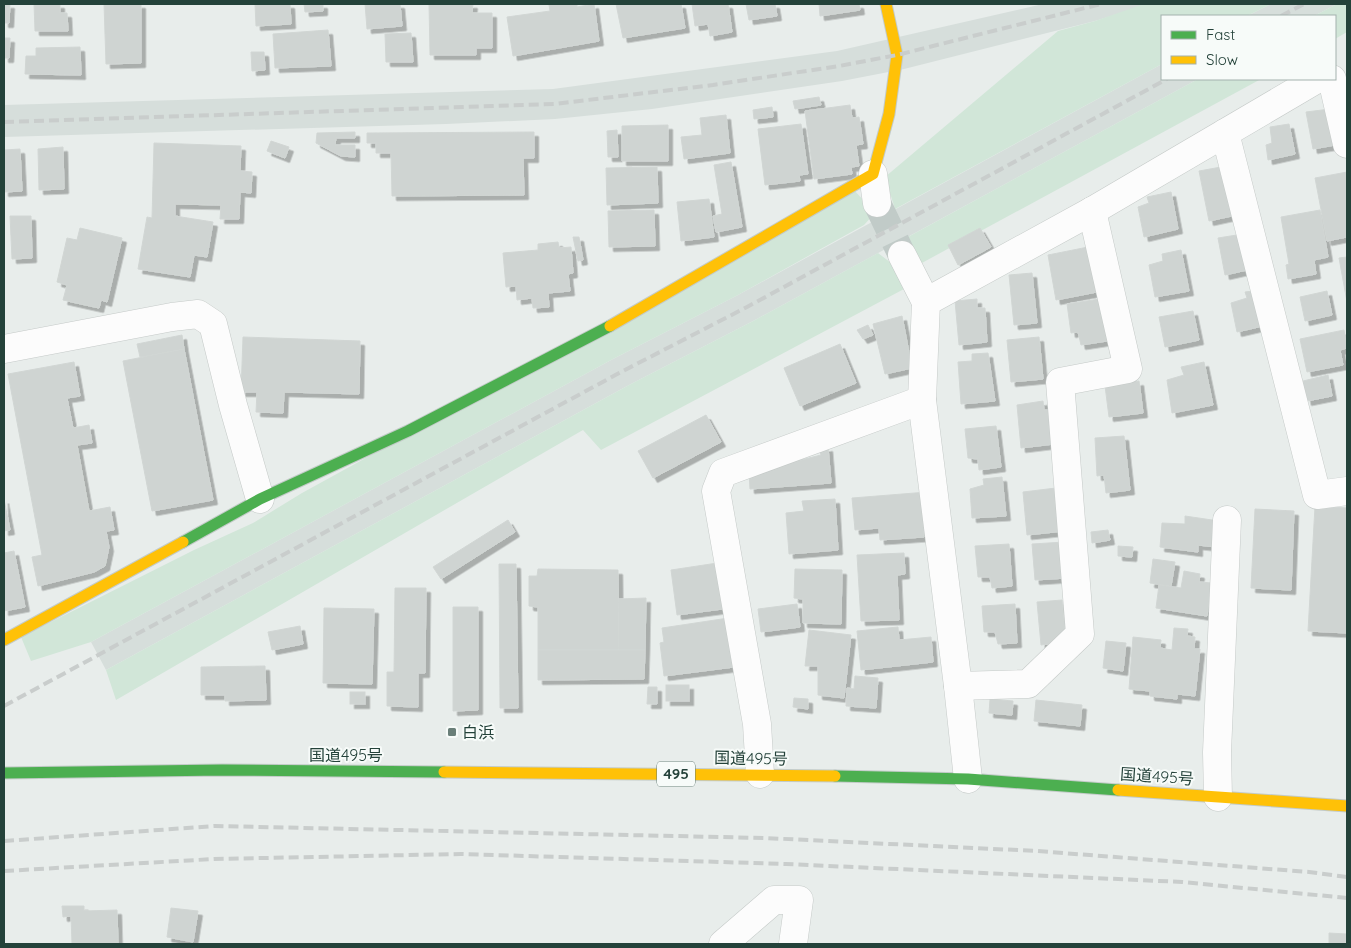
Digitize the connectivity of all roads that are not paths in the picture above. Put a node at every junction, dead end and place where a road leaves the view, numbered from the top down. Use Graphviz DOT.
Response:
graph roads {
  1 [pos="886,4"];
  2 [pos="1347,61"];
  3 [pos="1336,67"];
  4 [pos="1316,80"];
  5 [pos="1332,80"];
  6 [pos="1225,133"];
  7 [pos="1347,144"];
  8 [pos="873,174"];
  9 [pos="877,203"];
  10 [pos="1092,211"];
  11 [pos="902,255"];
  12 [pos="926,302"];
  13 [pos="4,349"];
  14 [pos="922,400"];
  15 [pos="1347,491"];
  16 [pos="260,499"];
  17 [pos="1227,520"];
  18 [pos="4,640"];
  19 [pos="958,686"];
  20 [pos="4,772"];
  21 [pos="760,774"];
  22 [pos="968,779"];
  23 [pos="1218,797"];
  24 [pos="1347,806"];
  25 [pos="723,944"];
  26 [pos="793,944"];
  1 -- 8 [label="main road"];
  2 -- 3 [label="street"];
  4 -- 6 [label="street"];
  5 -- 7 [label="street"];
  6 -- 10 [label="street"];
  6 -- 15 [label="street"];
  8 -- 9 [label="street"];
  8 -- 16 [label="main road"];
  10 -- 12 [label="street"];
  10 -- 19 [label="street"];
  11 -- 12 [label="street"];
  12 -- 14 [label="street"];
  13 -- 16 [label="street"];
  14 -- 19 [label="street"];
  14 -- 21 [label="street"];
  16 -- 18 [label="main road"];
  17 -- 23 [label="street"];
  19 -- 22 [label="street"];
  20 -- 21 [label="main road, 国道495号 / 495"];
  21 -- 22 [label="main road, 国道495号 / 495"];
  22 -- 23 [label="main road, 国道495号 / 495"];
  23 -- 24 [label="main road, 国道495号 / 495"];
  25 -- 26 [label="street"];
}
